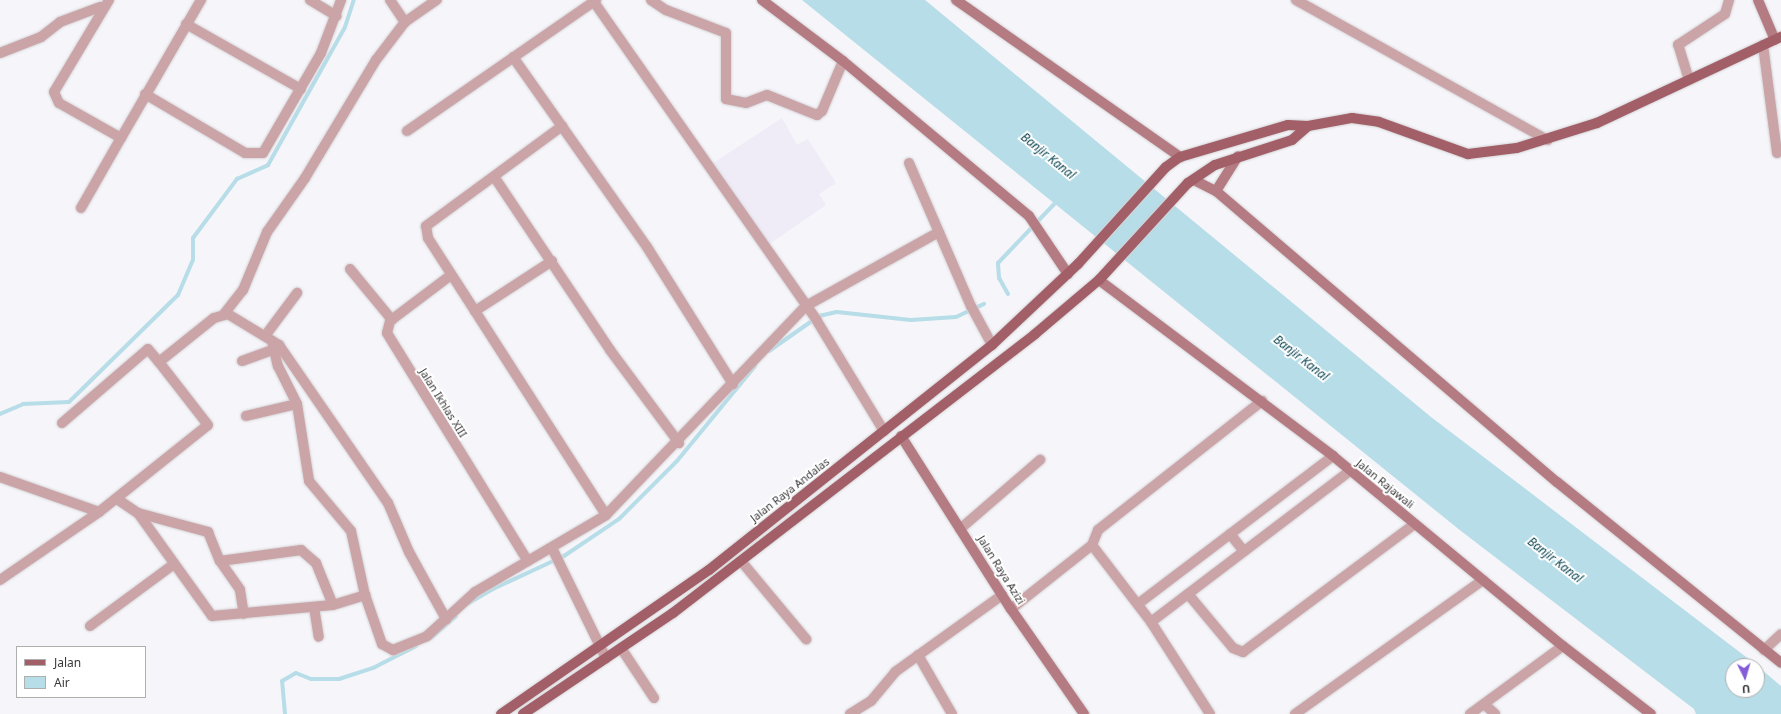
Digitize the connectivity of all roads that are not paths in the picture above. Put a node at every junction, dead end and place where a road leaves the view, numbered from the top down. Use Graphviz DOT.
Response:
graph roads {
  1 [pos="109,0"];
  2 [pos="201,0"];
  3 [pos="310,0"];
  4 [pos="341,0"];
  5 [pos="390,0"];
  6 [pos="437,0"];
  7 [pos="650,0"];
  8 [pos="762,0"];
  9 [pos="1296,0"];
  10 [pos="1729,0"];
  11 [pos="1758,0"];
  12 [pos="595,1"];
  13 [pos="961,2"];
  14 [pos="99,6"];
  15 [pos="337,16"];
  16 [pos="405,22"];
  17 [pos="186,24"];
  18 [pos="1778,39"];
  19 [pos="1763,45"];
  20 [pos="0,53"];
  21 [pos="513,57"];
  22 [pos="843,61"];
  23 [pos="1690,80"];
  24 [pos="301,89"];
  25 [pos="145,94"];
  26 [pos="562,126"];
  27 [pos="1308,126"];
  28 [pos="407,131"];
  29 [pos="121,138"];
  30 [pos="1777,138"];
  31 [pos="1548,140"];
  32 [pos="1777,153"];
  33 [pos="1238,156"];
  34 [pos="1180,157"];
  35 [pos="909,163"];
  36 [pos="495,178"];
  37 [pos="1191,181"];
  38 [pos="1216,191"];
  39 [pos="81,208"];
  40 [pos="939,232"];
  41 [pos="552,261"];
  42 [pos="350,269"];
  43 [pos="1068,274"];
  44 [pos="451,275"];
  45 [pos="1102,277"];
  46 [pos="297,293"];
  47 [pos="808,309"];
  48 [pos="475,311"];
  49 [pos="224,314"];
  50 [pos="392,320"];
  51 [pos="270,342"];
  52 [pos="992,345"];
  53 [pos="1002,358"];
  54 [pos="242,361"];
  55 [pos="159,362"];
  56 [pos="734,384"];
  57 [pos="1262,401"];
  58 [pos="297,404"];
  59 [pos="246,416"];
  60 [pos="62,423"];
  61 [pos="884,431"];
  62 [pos="901,436"];
  63 [pos="679,443"];
  64 [pos="1333,456"];
  65 [pos="1040,460"];
  66 [pos="1350,471"];
  67 [pos="0,477"];
  68 [pos="117,498"];
  69 [pos="798,499"];
  70 [pos="806,510"];
  71 [pos="99,512"];
  72 [pos="138,513"];
  73 [pos="606,516"];
  74 [pos="1415,524"];
  75 [pos="960,528"];
  76 [pos="1230,534"];
  77 [pos="1092,545"];
  78 [pos="554,551"];
  79 [pos="1244,552"];
  80 [pos="220,561"];
  81 [pos="528,561"];
  82 [pos="741,561"];
  83 [pos="174,564"];
  84 [pos="0,580"];
  85 [pos="1482,580"];
  86 [pos="1188,594"];
  87 [pos="1002,595"];
  88 [pos="365,596"];
  89 [pos="1138,604"];
  90 [pos="333,605"];
  91 [pos="314,607"];
  92 [pos="1011,609"];
  93 [pos="244,614"];
  94 [pos="446,618"];
  95 [pos="1151,622"];
  96 [pos="90,626"];
  97 [pos="1781,634"];
  98 [pos="319,637"];
  99 [pos="806,639"];
  100 [pos="1563,646"];
  101 [pos="600,647"];
  102 [pos="621,648"];
  103 [pos="1764,650"];
  104 [pos="918,655"];
  105 [pos="606,658"];
  106 [pos="1781,663"];
  107 [pos="654,698"];
  108 [pos="1484,704"];
  109 [pos="500,714"];
  110 [pos="522,714"];
  111 [pos="850,714"];
  112 [pos="952,714"];
  113 [pos="1084,714"];
  114 [pos="1210,714"];
  115 [pos="1295,714"];
  116 [pos="1470,714"];
  117 [pos="1495,714"];
  118 [pos="1650,714"];
  1 -- 14 [label="street"];
  2 -- 17 [label="street"];
  3 -- 15 [label="street"];
  4 -- 15 [label="street"];
  5 -- 16 [label="street"];
  6 -- 16 [label="street"];
  7 -- 22 [label="street"];
  8 -- 22 [label="street"];
  9 -- 31 [label="street"];
  10 -- 23 [label="street"];
  11 -- 18 [label="street"];
  12 -- 21 [label="street"];
  12 -- 47 [label="street"];
  13 -- 34 [label="street"];
  14 -- 20 [label="street"];
  14 -- 29 [label="street"];
  15 -- 24 [label="street"];
  16 -- 49 [label="street"];
  17 -- 24 [label="street"];
  17 -- 25 [label="street"];
  18 -- 19 [label="main road"];
  19 -- 23 [label="main road"];
  19 -- 30 [label="street"];
  21 -- 26 [label="street"];
  21 -- 28 [label="street"];
  22 -- 43 [label="street"];
  23 -- 31 [label="main road"];
  24 -- 25 [label="street"];
  25 -- 29 [label="street"];
  26 -- 36 [label="street"];
  26 -- 56 [label="street"];
  27 -- 31 [label="main road"];
  27 -- 33 [label="main road"];
  27 -- 34 [label="main road, Jalan Raya Andalas"];
  29 -- 39 [label="street"];
  30 -- 32 [label="street"];
  33 -- 37 [label="main road"];
  33 -- 38 [label="street"];
  34 -- 43 [label="main road, Jalan Raya Andalas"];
  35 -- 40 [label="street"];
  36 -- 41 [label="street"];
  36 -- 44 [label="street"];
  37 -- 38 [label="street"];
  37 -- 45 [label="main road"];
  38 -- 103 [label="street"];
  40 -- 47 [label="street"];
  40 -- 52 [label="street"];
  41 -- 48 [label="street"];
  41 -- 63 [label="street"];
  42 -- 50 [label="street"];
  43 -- 52 [label="main road, Jalan Raya Andalas"];
  44 -- 48 [label="street"];
  44 -- 50 [label="street"];
  45 -- 53 [label="main road"];
  45 -- 57 [label="street, Jalan Rajawali"];
  46 -- 51 [label="street"];
  47 -- 56 [label="street"];
  47 -- 61 [label="street"];
  48 -- 73 [label="street"];
  49 -- 51 [label="street"];
  49 -- 55 [label="street"];
  50 -- 81 [label="street, Jalan Ikhlas XIII"];
  51 -- 54 [label="street"];
  51 -- 58 [label="street"];
  51 -- 94 [label="street"];
  52 -- 53 [label="main road"];
  52 -- 61 [label="main road, Jalan Raya Andalas"];
  53 -- 62 [label="main road"];
  55 -- 60 [label="street"];
  55 -- 68 [label="street"];
  56 -- 63 [label="street"];
  57 -- 64 [label="street, Jalan Rajawali"];
  57 -- 77 [label="street"];
  58 -- 59 [label="street"];
  58 -- 88 [label="street"];
  61 -- 69 [label="main road, Jalan Raya Andalas"];
  62 -- 70 [label="main road"];
  62 -- 75 [label="street, Jalan Raya Azizi"];
  63 -- 73 [label="street"];
  64 -- 66 [label="street, Jalan Rajawali"];
  64 -- 76 [label="street"];
  65 -- 75 [label="street"];
  66 -- 74 [label="street, Jalan Rajawali"];
  66 -- 79 [label="street"];
  67 -- 71 [label="street"];
  68 -- 71 [label="street"];
  68 -- 72 [label="street"];
  69 -- 70 [label="main road"];
  69 -- 101 [label="main road, Jalan Raya Andalas"];
  70 -- 82 [label="main road"];
  71 -- 84 [label="street"];
  72 -- 80 [label="street"];
  72 -- 83 [label="street"];
  73 -- 78 [label="street"];
  74 -- 85 [label="street, Jalan Rajawali"];
  74 -- 86 [label="street"];
  75 -- 87 [label="street, Jalan Raya Azizi"];
  76 -- 79 [label="street"];
  76 -- 89 [label="street"];
  77 -- 89 [label="street"];
  77 -- 92 [label="street"];
  78 -- 81 [label="street"];
  78 -- 101 [label="street"];
  79 -- 86 [label="street"];
  80 -- 90 [label="street"];
  80 -- 93 [label="street"];
  81 -- 94 [label="street"];
  82 -- 99 [label="street"];
  82 -- 102 [label="main road"];
  83 -- 93 [label="street"];
  83 -- 96 [label="street"];
  85 -- 100 [label="street, Jalan Rajawali"];
  85 -- 115 [label="street"];
  86 -- 95 [label="street"];
  87 -- 92 [label="street, Jalan Raya Azizi"];
  87 -- 104 [label="street"];
  88 -- 90 [label="street"];
  88 -- 94 [label="street"];
  89 -- 95 [label="street"];
  90 -- 91 [label="street"];
  91 -- 93 [label="street"];
  91 -- 98 [label="street"];
  92 -- 113 [label="street, Jalan Raya Azizi"];
  95 -- 114 [label="street"];
  97 -- 103 [label="street"];
  100 -- 108 [label="street"];
  100 -- 118 [label="street, Jalan Rajawali"];
  101 -- 105 [label="street"];
  101 -- 109 [label="main road, Jalan Raya Andalas"];
  102 -- 105 [label="main road"];
  102 -- 107 [label="street"];
  103 -- 106 [label="street"];
  104 -- 111 [label="street"];
  104 -- 112 [label="street"];
  105 -- 110 [label="main road"];
  108 -- 116 [label="street"];
  108 -- 117 [label="street"];
}
